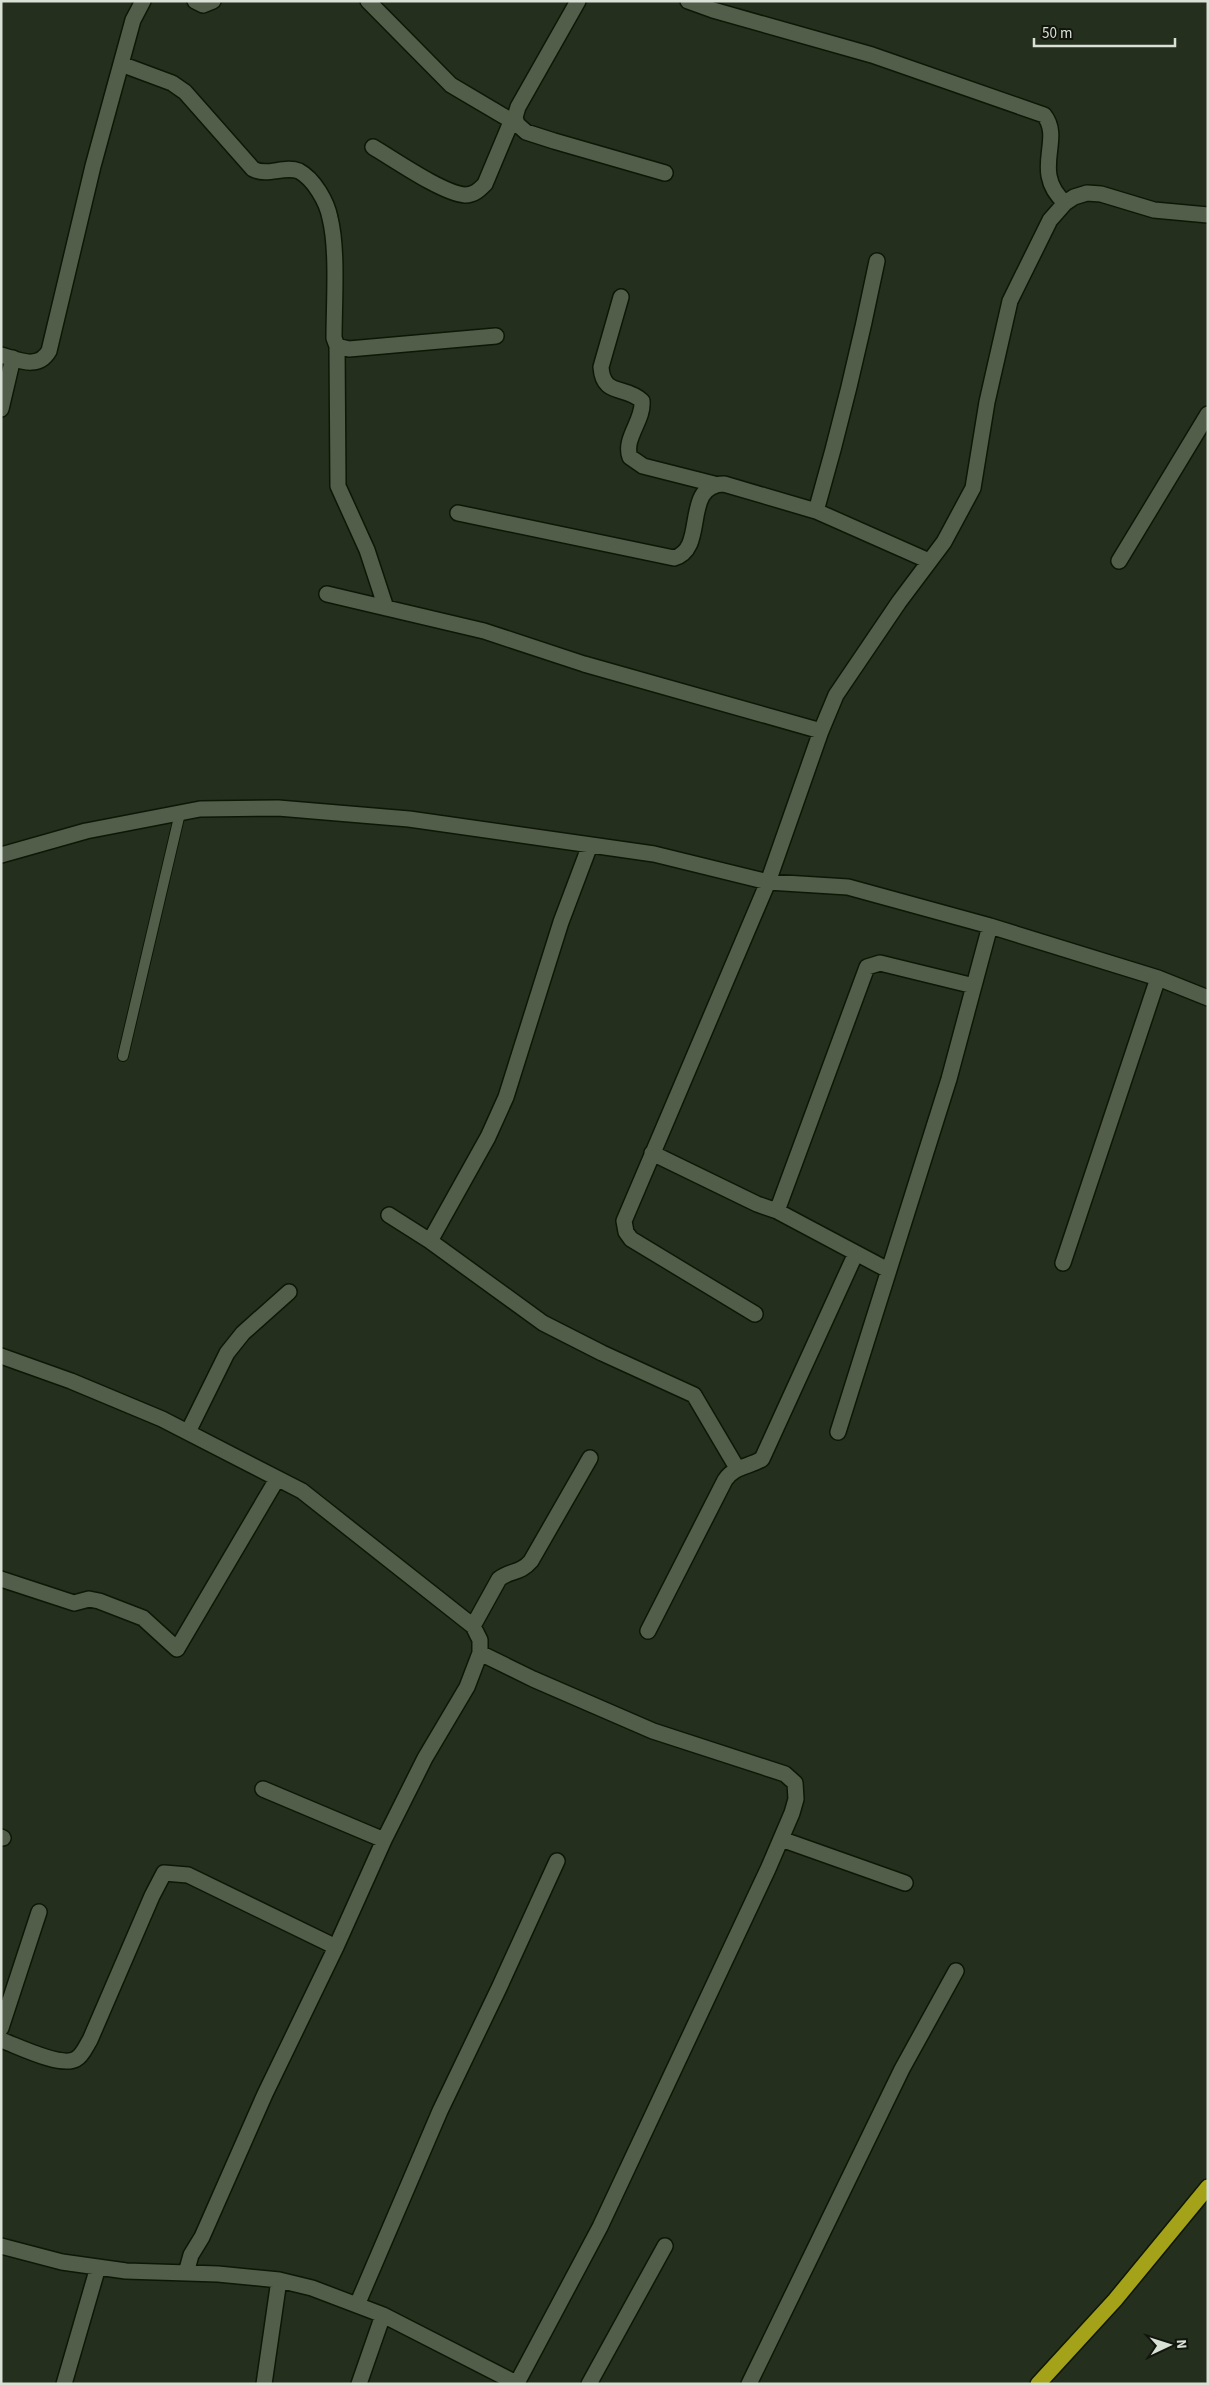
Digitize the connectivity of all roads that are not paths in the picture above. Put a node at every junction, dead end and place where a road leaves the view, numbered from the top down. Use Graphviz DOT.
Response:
graph roads {
  1 [pos="143,1"];
  2 [pos="195,1"];
  3 [pos="213,1"];
  4 [pos="368,1"];
  5 [pos="578,1"];
  6 [pos="688,1"];
  7 [pos="121,64"];
  8 [pos="514,123"];
  9 [pos="373,147"];
  10 [pos="665,173"];
  11 [pos="1065,203"];
  12 [pos="1208,215"];
  13 [pos="877,261"];
  14 [pos="621,297"];
  15 [pos="496,336"];
  16 [pos="337,346"];
  17 [pos="7,357"];
  18 [pos="1,409"];
  19 [pos="1208,414"];
  20 [pos="1201,439"];
  21 [pos="714,484"];
  22 [pos="816,511"];
  23 [pos="458,513"];
  24 [pos="929,561"];
  25 [pos="1119,561"];
  26 [pos="327,594"];
  27 [pos="386,608"];
  28 [pos="821,731"];
  29 [pos="180,813"];
  30 [pos="590,845"];
  31 [pos="1,855"];
  32 [pos="768,882"];
  33 [pos="990,926"];
  34 [pos="1158,978"];
  35 [pos="974,986"];
  36 [pos="1208,998"];
  37 [pos="123,1056"];
  38 [pos="652,1153"];
  39 [pos="777,1211"];
  40 [pos="389,1215"];
  41 [pos="430,1241"];
  42 [pos="856,1253"];
  43 [pos="1063,1263"];
  44 [pos="888,1270"];
  45 [pos="289,1292"];
  46 [pos="755,1314"];
  47 [pos="1,1356"];
  48 [pos="188,1432"];
  49 [pos="838,1432"];
  50 [pos="590,1458"];
  51 [pos="737,1468"];
  52 [pos="276,1479"];
  53 [pos="1,1579"];
  54 [pos="473,1626"];
  55 [pos="648,1631"];
  56 [pos="480,1653"];
  57 [pos="263,1789"];
  58 [pos="781,1839"];
  59 [pos="384,1840"];
  60 [pos="557,1861"];
  61 [pos="905,1883"];
  62 [pos="39,1912"];
  63 [pos="336,1947"];
  64 [pos="956,1971"];
  65 [pos="1,2028"];
  66 [pos="1,2040"];
  67 [pos="1208,2187"];
  68 [pos="1,2246"];
  69 [pos="665,2246"];
  70 [pos="98,2267"];
  71 [pos="186,2273"];
  72 [pos="279,2280"];
  73 [pos="357,2305"];
  74 [pos="382,2315"];
  75 [pos="512,2382"];
  76 [pos="64,2384"];
  77 [pos="264,2384"];
  78 [pos="359,2384"];
  79 [pos="589,2384"];
  80 [pos="749,2384"];
  81 [pos="1038,2384"];
  1 -- 7 [label="street"];
  2 -- 3 [label="street"];
  4 -- 8 [label="street"];
  5 -- 8 [label="street"];
  6 -- 11 [label="street"];
  7 -- 16 [label="street"];
  7 -- 17 [label="street"];
  8 -- 9 [label="street"];
  8 -- 10 [label="street"];
  11 -- 12 [label="street"];
  11 -- 24 [label="street"];
  13 -- 22 [label="street"];
  14 -- 21 [label="street"];
  15 -- 16 [label="street"];
  16 -- 27 [label="street"];
  17 -- 18 [label="street"];
  19 -- 20 [label="street"];
  20 -- 25 [label="street"];
  21 -- 22 [label="street"];
  21 -- 23 [label="street"];
  22 -- 24 [label="street"];
  24 -- 28 [label="street"];
  26 -- 27 [label="street"];
  27 -- 28 [label="street"];
  28 -- 32 [label="street"];
  29 -- 30 [label="street"];
  29 -- 31 [label="street"];
  29 -- 37 [label="lane"];
  30 -- 32 [label="street"];
  30 -- 41 [label="street"];
  32 -- 33 [label="street"];
  32 -- 38 [label="street"];
  33 -- 34 [label="street"];
  33 -- 35 [label="street"];
  34 -- 36 [label="street"];
  34 -- 43 [label="street"];
  35 -- 39 [label="street"];
  35 -- 44 [label="street"];
  38 -- 39 [label="street"];
  38 -- 46 [label="street"];
  39 -- 42 [label="street"];
  40 -- 41 [label="street"];
  41 -- 51 [label="street"];
  42 -- 44 [label="street"];
  42 -- 51 [label="street"];
  44 -- 49 [label="street"];
  45 -- 48 [label="street"];
  47 -- 48 [label="street"];
  48 -- 52 [label="street"];
  50 -- 54 [label="street"];
  51 -- 55 [label="street"];
  52 -- 53 [label="street"];
  52 -- 54 [label="street"];
  54 -- 56 [label="street"];
  56 -- 58 [label="street"];
  56 -- 59 [label="street"];
  57 -- 59 [label="street"];
  58 -- 61 [label="street"];
  58 -- 75 [label="street"];
  59 -- 63 [label="street"];
  60 -- 73 [label="street"];
  62 -- 65 [label="street"];
  63 -- 66 [label="street"];
  63 -- 71 [label="street"];
  64 -- 80 [label="street"];
  67 -- 81 [label="highway"];
  68 -- 70 [label="street"];
  69 -- 79 [label="street"];
  70 -- 71 [label="street"];
  70 -- 76 [label="street"];
  71 -- 72 [label="street"];
  72 -- 73 [label="street"];
  72 -- 77 [label="street"];
  73 -- 74 [label="street"];
  74 -- 75 [label="street"];
  74 -- 78 [label="street"];
}
